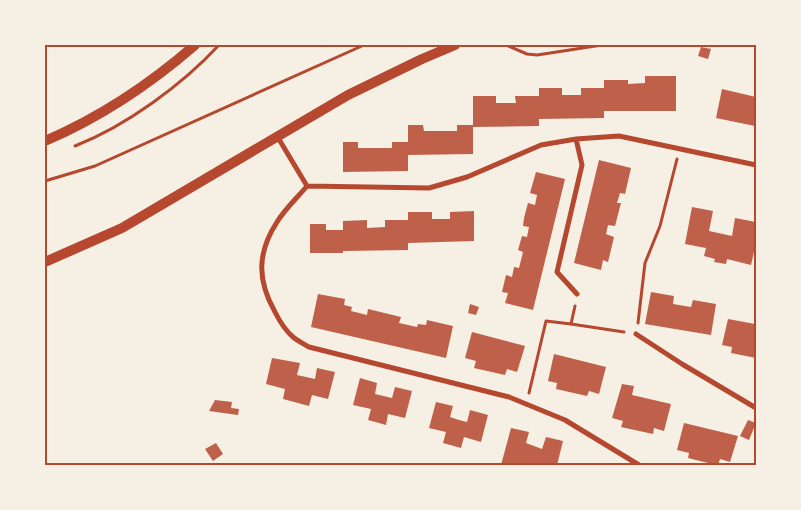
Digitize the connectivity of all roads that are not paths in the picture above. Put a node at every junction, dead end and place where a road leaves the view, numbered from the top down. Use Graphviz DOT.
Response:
graph roads {
  1 [pos="195,45"];
  2 [pos="455,45"];
  3 [pos="277,136"];
  4 [pos="576,139"];
  5 [pos="45,141"];
  6 [pos="756,165"];
  7 [pos="307,186"];
  8 [pos="45,262"];
  9 [pos="577,294"];
  10 [pos="636,334"];
  11 [pos="756,408"];
  12 [pos="639,465"];
  1 -- 5 [label="main road"];
  2 -- 3 [label="main road"];
  3 -- 7 [label="street"];
  3 -- 8 [label="main road"];
  4 -- 6 [label="street"];
  4 -- 7 [label="street"];
  4 -- 9 [label="street"];
  7 -- 12 [label="street"];
  10 -- 11 [label="street"];
}
